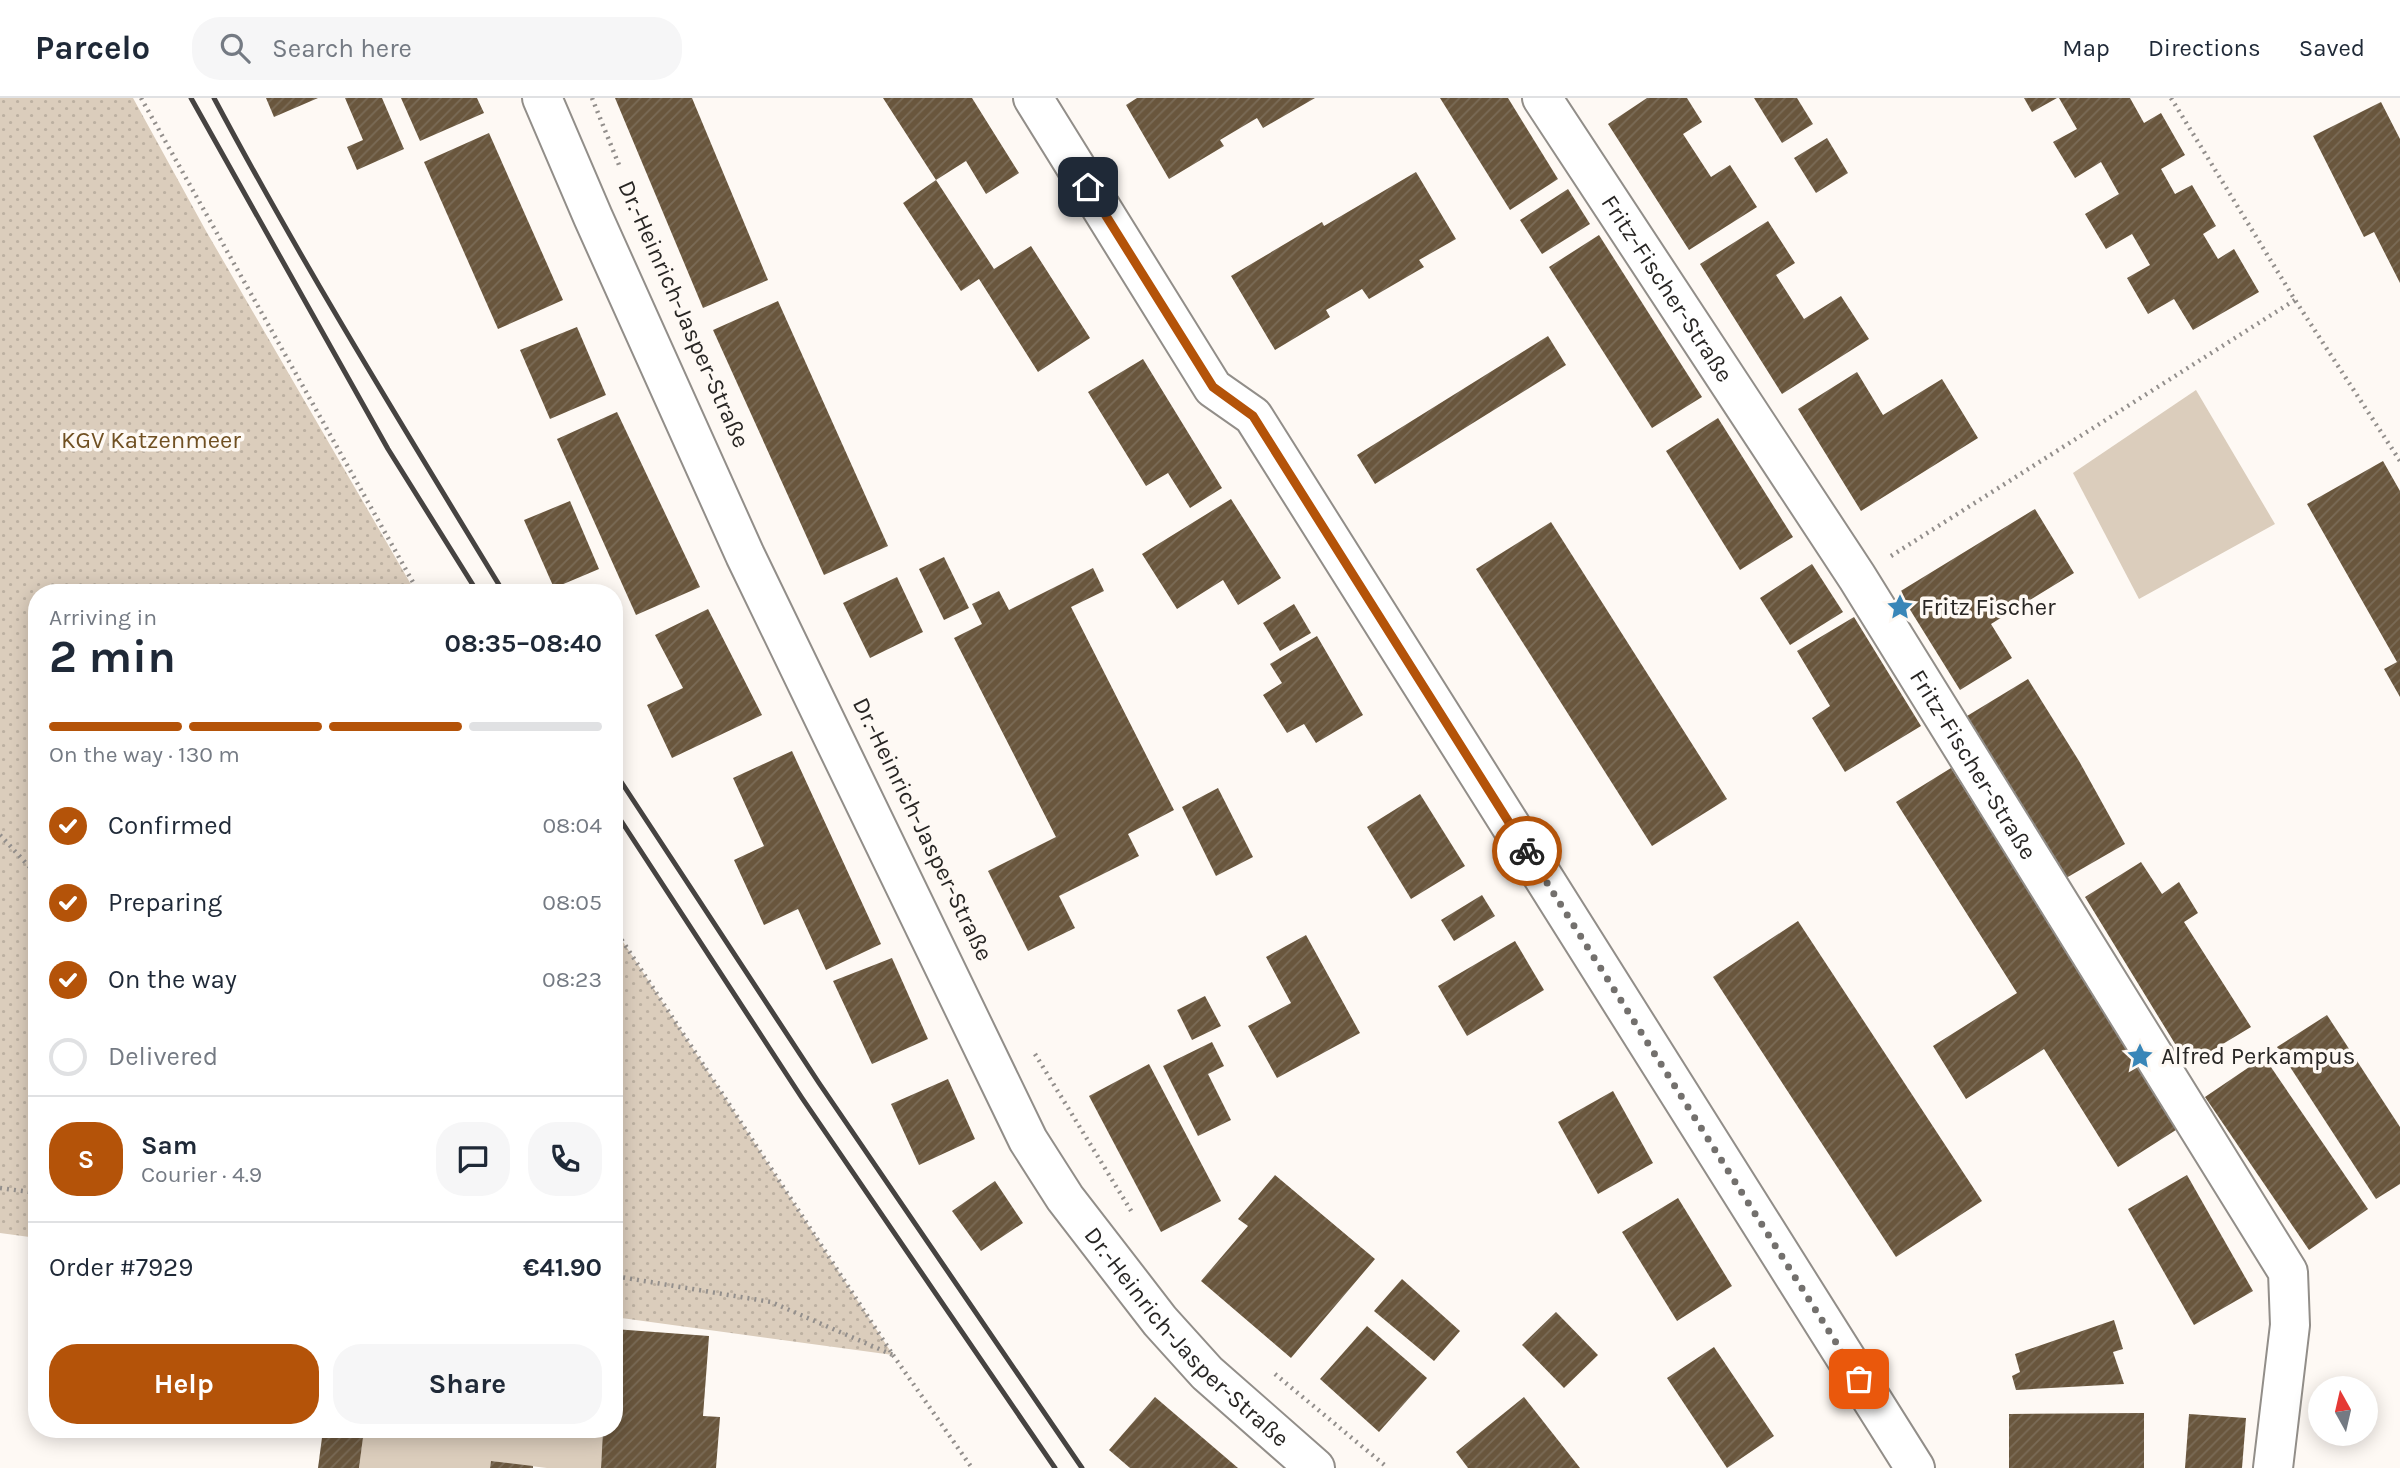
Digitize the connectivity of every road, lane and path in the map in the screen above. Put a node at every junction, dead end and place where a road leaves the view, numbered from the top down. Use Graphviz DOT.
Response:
graph roads {
  1 [pos="141,98"];
  2 [pos="542,98"];
  3 [pos="592,98"];
  4 [pos="1033,98"];
  5 [pos="1542,98"];
  6 [pos="2171,98"];
  7 [pos="619,166"];
  8 [pos="2295,300"];
  9 [pos="2400,461"];
  10 [pos="1857,577"];
  11 [pos="414,584"];
  12 [pos="0,835"];
  13 [pos="28,865"];
  14 [pos="623,942"];
  15 [pos="1034,1052"];
  16 [pos="0,1188"];
  17 [pos="28,1192"];
  18 [pos="1139,1224"];
  19 [pos="623,1277"];
  20 [pos="893,1355"];
  21 [pos="1274,1373"];
  22 [pos="972,1468"];
  23 [pos="1315,1468"];
  24 [pos="1388,1468"];
  25 [pos="1915,1468"];
  26 [pos="2273,1468"];
  1 -- 11 [label="path"];
  2 -- 23 [label="street, Dr.-Heinrich-Jasper-Straße"];
  3 -- 7 [label="path, Dr.-Heinrich-Jasper-Straße"];
  4 -- 25 [label="street"];
  5 -- 10 [label="street, Fritz-Fischer-Straße"];
  6 -- 8 [label="path"];
  8 -- 9 [label="path"];
  8 -- 10 [label="path"];
  10 -- 26 [label="street, Fritz-Fischer-Straße"];
  12 -- 13 [label="path"];
  14 -- 20 [label="path"];
  15 -- 18 [label="path, Dr.-Heinrich-Jasper-Straße"];
  16 -- 17 [label="path"];
  19 -- 20 [label="path"];
  20 -- 22 [label="path"];
  21 -- 24 [label="path, Dr.-Heinrich-Jasper-Straße"];
}
